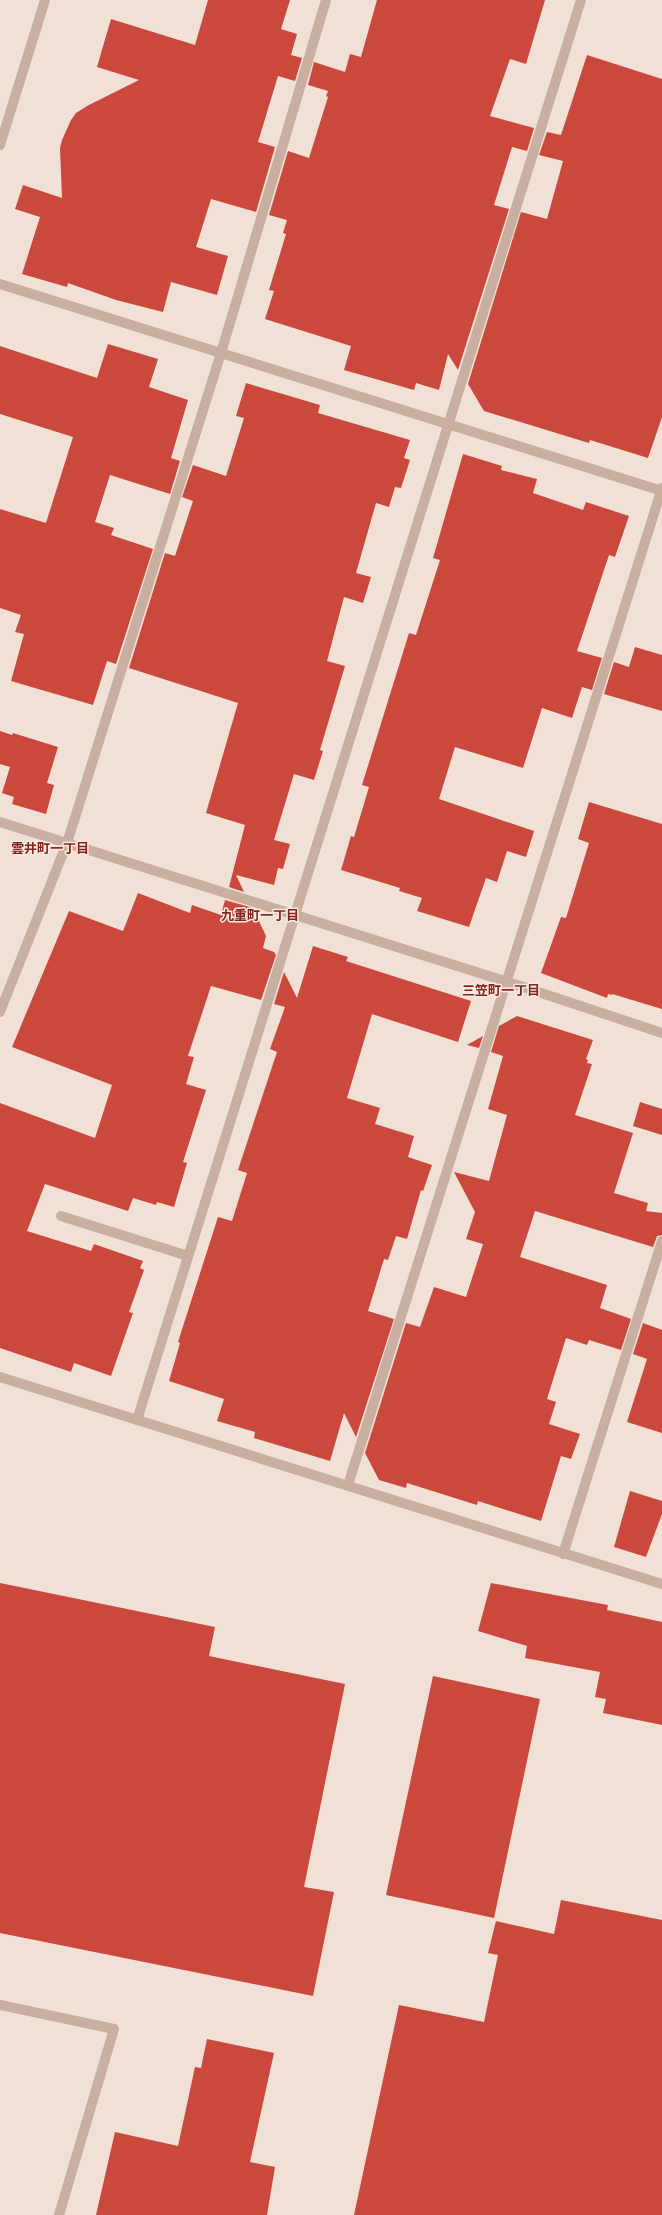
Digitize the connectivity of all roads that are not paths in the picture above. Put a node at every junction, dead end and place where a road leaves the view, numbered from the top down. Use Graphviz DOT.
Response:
graph roads {
  1 [pos="45,0"];
  2 [pos="326,0"];
  3 [pos="580,0"];
  4 [pos="0,145"];
  5 [pos="0,284"];
  6 [pos="221,353"];
  7 [pos="448,424"];
  8 [pos="662,490"];
  9 [pos="0,822"];
  10 [pos="67,843"];
  11 [pos="294,915"];
  12 [pos="508,982"];
  13 [pos="0,1012"];
  14 [pos="662,1033"];
  15 [pos="61,1216"];
  16 [pos="662,1241"];
  17 [pos="188,1256"];
  18 [pos="0,1376"];
  19 [pos="137,1420"];
  20 [pos="348,1485"];
  21 [pos="563,1554"];
  22 [pos="662,1584"];
  23 [pos="0,2005"];
  24 [pos="59,2215"];
  1 -- 4 [label="street"];
  2 -- 6 [label="street"];
  3 -- 7 [label="street"];
  5 -- 6 [label="street"];
  6 -- 7 [label="street"];
  6 -- 10 [label="street"];
  7 -- 8 [label="street"];
  7 -- 11 [label="street"];
  8 -- 12 [label="street"];
  9 -- 10 [label="street"];
  10 -- 11 [label="street"];
  10 -- 13 [label="street"];
  11 -- 12 [label="street"];
  11 -- 17 [label="street"];
  12 -- 14 [label="street"];
  12 -- 20 [label="street"];
  15 -- 17 [label="street"];
  16 -- 21 [label="street"];
  17 -- 19 [label="street"];
  18 -- 19 [label="street"];
  19 -- 20 [label="street"];
  20 -- 21 [label="street"];
  21 -- 22 [label="street"];
  23 -- 24 [label="street"];
}
